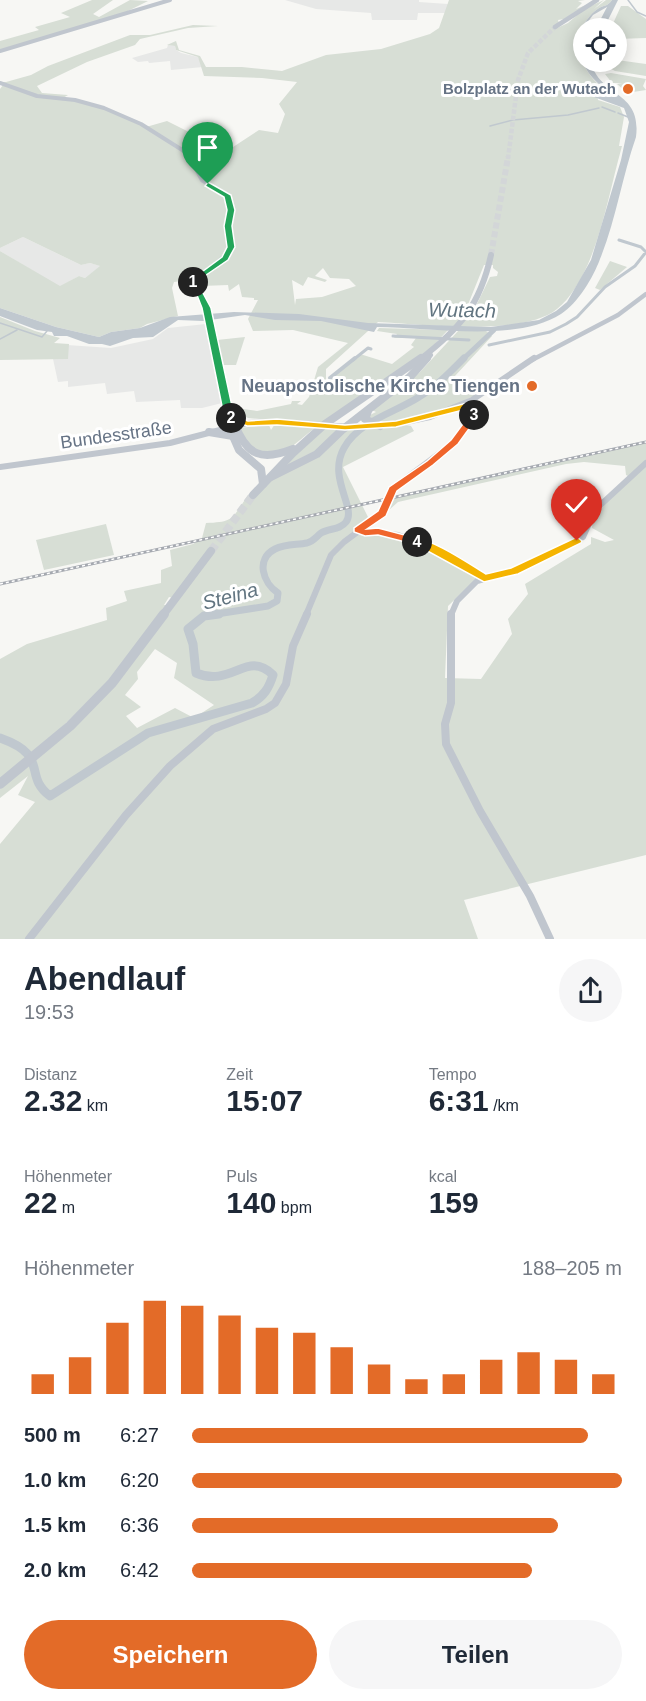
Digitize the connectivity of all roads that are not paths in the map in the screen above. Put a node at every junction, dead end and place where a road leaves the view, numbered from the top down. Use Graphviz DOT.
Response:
graph roads {
  1 [pos="170,0"];
  2 [pos="597,0"];
  3 [pos="555,27"];
  4 [pos="0,51"];
  5 [pos="0,83"];
  6 [pos="491,255"];
  7 [pos="646,294"];
  8 [pos="436,347"];
  9 [pos="410,377"];
  10 [pos="470,401"];
  11 [pos="453,409"];
  12 [pos="476,409"];
  13 [pos="232,423"];
  14 [pos="377,425"];
  15 [pos="345,427"];
  16 [pos="209,432"];
  17 [pos="233,436"];
  18 [pos="300,446"];
  19 [pos="646,463"];
  20 [pos="0,467"];
  21 [pos="265,481"];
  22 [pos="253,495"];
  23 [pos="358,530"];
  24 [pos="210,551"];
  25 [pos="484,578"];
  26 [pos="0,784"];
  27 [pos="29,939"];
  28 [pos="550,939"];
  1 -- 4 [label="main road"];
  2 -- 3 [label="highway"];
  5 -- 13 [label="main road"];
  6 -- 8 [label="highway"];
  7 -- 10 [label="main road"];
  8 -- 9 [label="highway"];
  8 -- 18 [label="highway"];
  9 -- 14 [label="highway"];
  9 -- 15 [label="highway"];
  10 -- 11 [label="main road"];
  10 -- 12 [label="main road"];
  11 -- 12 [label="main road"];
  11 -- 14 [label="main road, Bundesstraße"];
  12 -- 23 [label="main road"];
  13 -- 15 [label="main road, Bundesstraße"];
  13 -- 16 [label="main road, Bundesstraße"];
  13 -- 17 [label="highway"];
  13 -- 18 [label="highway"];
  14 -- 15 [label="main road, Bundesstraße"];
  15 -- 21 [label="highway"];
  16 -- 17 [label="highway"];
  16 -- 20 [label="main road, Bundesstraße"];
  17 -- 21 [label="highway"];
  18 -- 21 [label="highway"];
  19 -- 25 [label="main road"];
  21 -- 22 [label="highway"];
  23 -- 25 [label="main road"];
  23 -- 27 [label="main road"];
  24 -- 26 [label="highway"];
  25 -- 28 [label="main road"];
}
